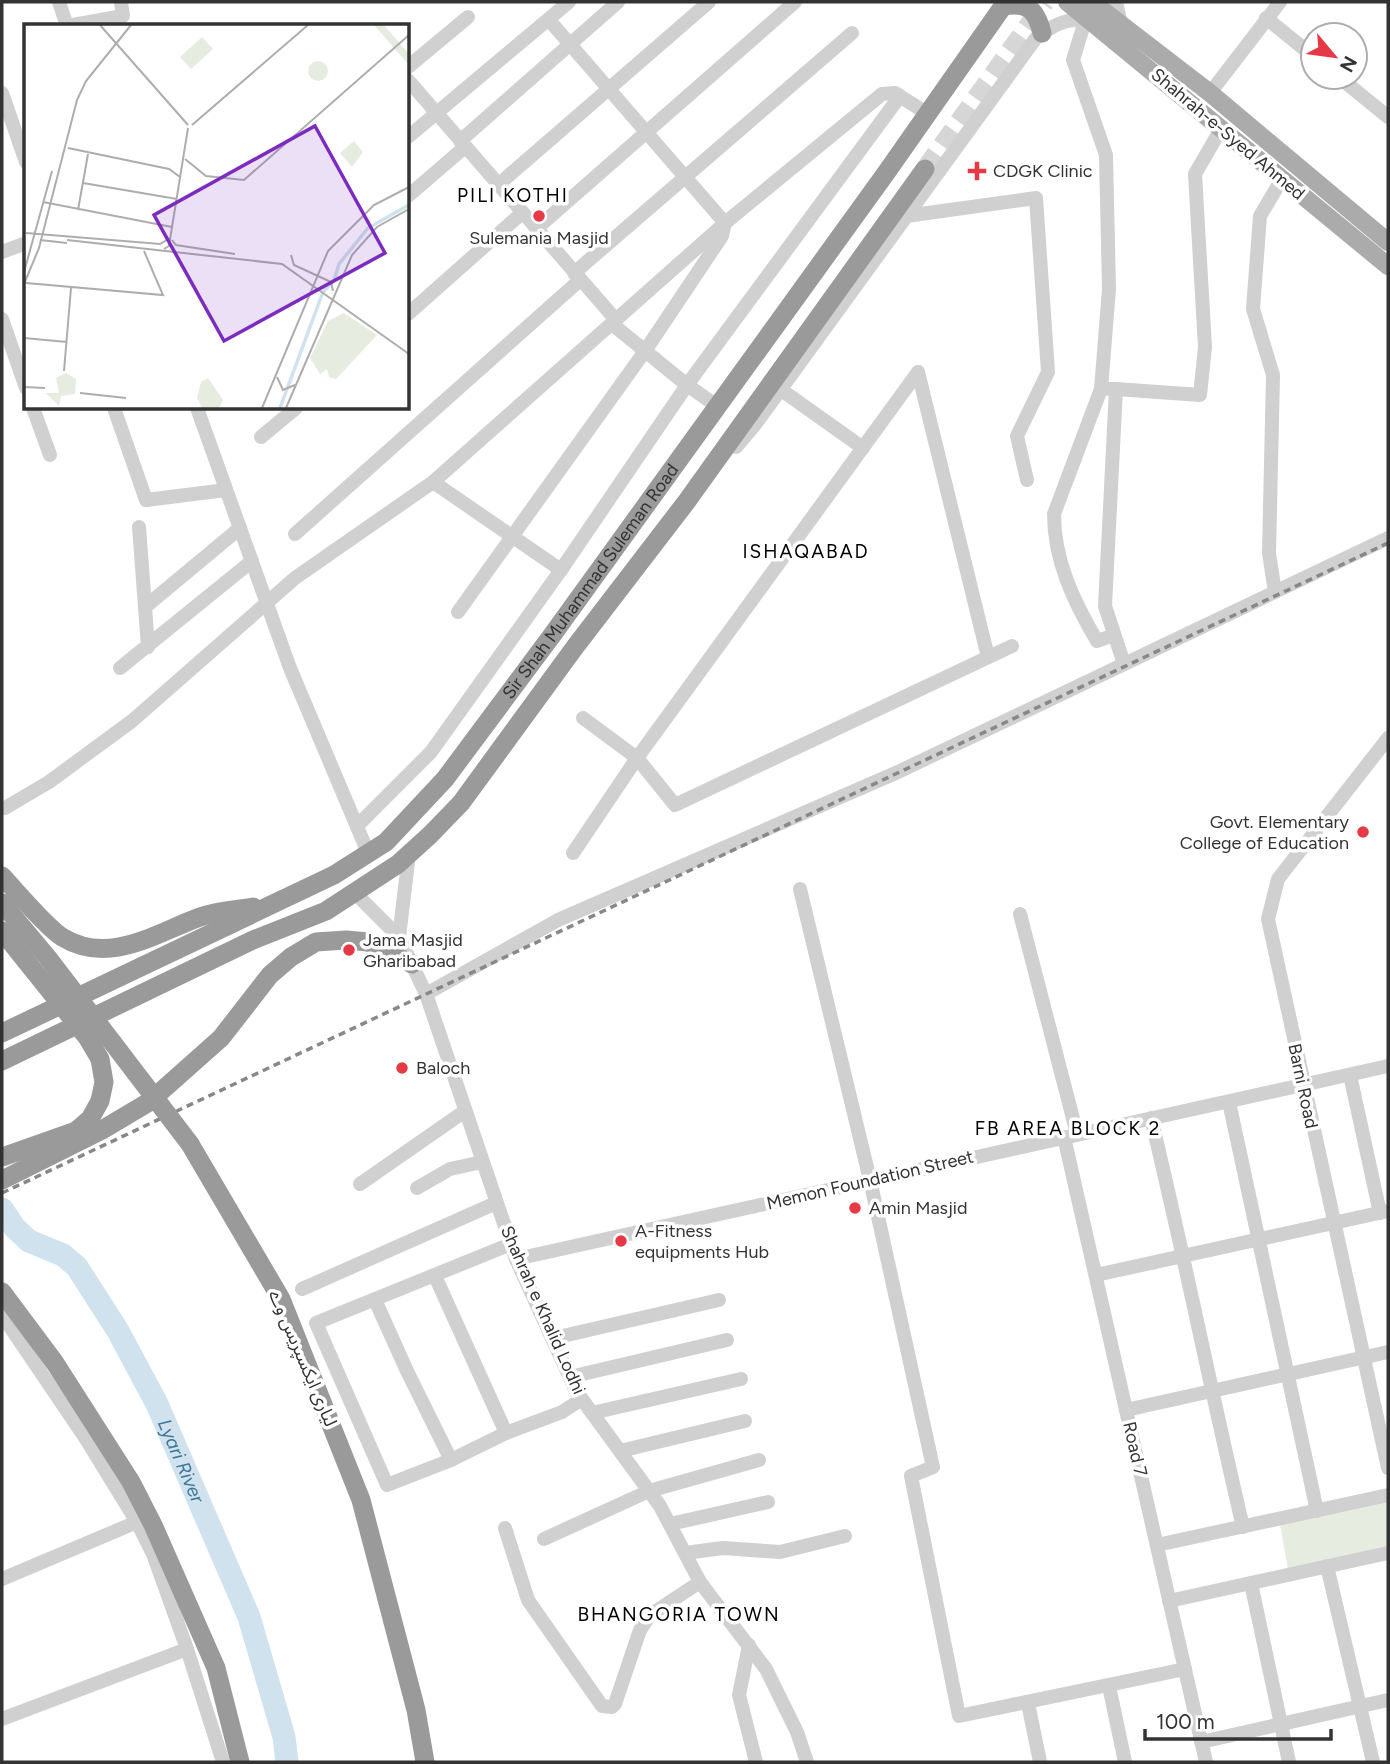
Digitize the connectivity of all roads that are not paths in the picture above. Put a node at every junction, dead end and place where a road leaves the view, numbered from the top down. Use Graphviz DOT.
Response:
graph roads {
  1 [pos="59,2"];
  2 [pos="121,2"];
  3 [pos="569,2"];
  4 [pos="618,2"];
  5 [pos="709,2"];
  6 [pos="795,2"];
  7 [pos="1067,2"];
  8 [pos="1092,2"];
  9 [pos="1116,2"];
  10 [pos="1280,2"];
  11 [pos="1005,4"];
  12 [pos="468,17"];
  13 [pos="1266,18"];
  14 [pos="549,20"];
  15 [pos="66,24"];
  16 [pos="78,24"];
  17 [pos="1093,24"];
  18 [pos="1121,24"];
  19 [pos="852,33"];
  20 [pos="1042,33"];
  21 [pos="570,44"];
  22 [pos="1299,45"];
  23 [pos="410,65"];
  24 [pos="410,82"];
  25 [pos="609,90"];
  26 [pos="1356,91"];
  27 [pos="2,93"];
  28 [pos="1210,93"];
  29 [pos="900,96"];
  30 [pos="436,113"];
  31 [pos="928,114"];
  32 [pos="1388,117"];
  33 [pos="1221,129"];
  34 [pos="646,132"];
  35 [pos="410,135"];
  36 [pos="463,144"];
  37 [pos="24,156"];
  38 [pos="925,169"];
  39 [pos="685,177"];
  40 [pos="1282,179"];
  41 [pos="498,185"];
  42 [pos="410,194"];
  43 [pos="522,213"];
  44 [pos="906,216"];
  45 [pos="725,223"];
  46 [pos="536,229"];
  47 [pos="1388,242"];
  48 [pos="24,244"];
  49 [pos="2,252"];
  50 [pos="1388,266"];
  51 [pos="577,276"];
  52 [pos="410,312"];
  53 [pos="2,319"];
  54 [pos="614,322"];
  55 [pos="645,351"];
  56 [pos="24,382"];
  57 [pos="687,385"];
  58 [pos="1101,389"];
  59 [pos="1116,389"];
  60 [pos="780,390"];
  61 [pos="717,406"];
  62 [pos="34,410"];
  63 [pos="115,410"];
  64 [pos="198,410"];
  65 [pos="294,410"];
  66 [pos="261,437"];
  67 [pos="863,448"];
  68 [pos="50,455"];
  69 [pos="1027,480"];
  70 [pos="433,482"];
  71 [pos="226,490"];
  72 [pos="687,502"];
  73 [pos="139,527"];
  74 [pos="240,528"];
  75 [pos="295,534"];
  76 [pos="511,537"];
  77 [pos="1388,538"];
  78 [pos="252,561"];
  79 [pos="561,570"];
  80 [pos="1275,592"];
  81 [pos="267,603"];
  82 [pos="145,607"];
  83 [pos="458,612"];
  84 [pos="1114,635"];
  85 [pos="1013,646"];
  86 [pos="148,647"];
  87 [pos="988,657"];
  88 [pos="1124,664"];
  89 [pos="120,668"];
  90 [pos="583,718"];
  91 [pos="1388,738"];
  92 [pos="637,758"];
  93 [pos="5,808"];
  94 [pos="357,826"];
  95 [pos="573,853"];
  96 [pos="409,854"];
  97 [pos="369,855"];
  98 [pos="2,876"];
  99 [pos="378,878"];
  100 [pos="800,889"];
  101 [pos="353,891"];
  102 [pos="2,903"];
  103 [pos="276,903"];
  104 [pos="326,911"];
  105 [pos="1020,914"];
  106 [pos="2,931"];
  107 [pos="399,937"];
  108 [pos="290,957"];
  109 [pos="412,964"];
  110 [pos="426,994"];
  111 [pos="2,1034"];
  112 [pos="2,1061"];
  113 [pos="1388,1068"];
  114 [pos="1350,1075"];
  115 [pos="1303,1086"];
  116 [pos="1229,1102"];
  117 [pos="465,1111"];
  118 [pos="1151,1118"];
  119 [pos="1070,1135"];
  120 [pos="2,1157"];
  121 [pos="482,1162"];
  122 [pos="2,1180"];
  123 [pos="870,1180"];
  124 [pos="360,1184"];
  125 [pos="417,1188"];
  126 [pos="496,1203"];
  127 [pos="1384,1212"];
  128 [pos="1333,1223"];
  129 [pos="1258,1240"];
  130 [pos="511,1244"];
  131 [pos="1184,1256"];
  132 [pos="516,1259"];
  133 [pos="1096,1275"];
  134 [pos="435,1276"];
  135 [pos="302,1289"];
  136 [pos="2,1292"];
  137 [pos="375,1300"];
  138 [pos="719,1300"];
  139 [pos="2,1315"];
  140 [pos="554,1338"];
  141 [pos="727,1340"];
  142 [pos="1388,1352"];
  143 [pos="1364,1357"];
  144 [pos="1286,1374"];
  145 [pos="570,1377"];
  146 [pos="741,1379"];
  147 [pos="1211,1391"];
  148 [pos="582,1399"];
  149 [pos="1126,1410"];
  150 [pos="592,1413"];
  151 [pos="745,1421"];
  152 [pos="506,1433"];
  153 [pos="620,1451"];
  154 [pos="451,1460"];
  155 [pos="759,1460"];
  156 [pos="1388,1468"];
  157 [pos="649,1491"];
  158 [pos="1388,1495"];
  159 [pos="768,1502"];
  160 [pos="1317,1511"];
  161 [pos="137,1522"];
  162 [pos="670,1524"];
  163 [pos="1243,1527"];
  164 [pos="505,1528"];
  165 [pos="845,1536"];
  166 [pos="544,1539"];
  167 [pos="1157,1545"];
  168 [pos="685,1553"];
  169 [pos="1388,1553"];
  170 [pos="1327,1566"];
  171 [pos="2,1579"];
  172 [pos="700,1582"];
  173 [pos="1251,1583"];
  174 [pos="1169,1601"];
  175 [pos="748,1646"];
  176 [pos="187,1649"];
  177 [pos="1185,1669"];
  178 [pos="1109,1686"];
  179 [pos="1388,1700"];
  180 [pos="1028,1703"];
  181 [pos="1360,1706"];
  182 [pos="2,1719"];
  183 [pos="1280,1724"];
  184 [pos="1201,1742"];
  185 [pos="223,1762"];
  186 [pos="240,1762"];
  187 [pos="425,1762"];
  188 [pos="756,1762"];
  189 [pos="807,1762"];
  190 [pos="1040,1762"];
  191 [pos="1125,1762"];
  192 [pos="1206,1762"];
  193 [pos="1289,1762"];
  194 [pos="1373,1762"];
  1 -- 15 [label="street"];
  2 -- 16 [label="street"];
  3 -- 14 [label="street"];
  4 -- 21 [label="street"];
  5 -- 25 [label="street"];
  6 -- 34 [label="street"];
  7 -- 17 [label="main road, Shahrah-e-Syed Ahmed"];
  8 -- 18 [label="main road, Shahrah-e-Syed Ahmed"];
  9 -- 18 [label="street"];
  10 -- 13 [label="street"];
  11 -- 20 [label="highway"];
  11 -- 31 [label="highway, Sir Shah Muhammad Suleman Road"];
  12 -- 23 [label="street"];
  13 -- 22 [label="street"];
  13 -- 28 [label="street"];
  14 -- 21 [label="street"];
  14 -- 30 [label="street"];
  17 -- 20 [label="street"];
  17 -- 33 [label="main road, Shahrah-e-Syed Ahmed"];
  17 -- 58 [label="street"];
  18 -- 28 [label="main road, Shahrah-e-Syed Ahmed"];
  19 -- 39 [label="street"];
  20 -- 44 [label="street"];
  21 -- 25 [label="street"];
  21 -- 36 [label="street"];
  24 -- 30 [label="street"];
  25 -- 34 [label="street"];
  25 -- 41 [label="street"];
  26 -- 32 [label="street"];
  27 -- 37 [label="street"];
  28 -- 47 [label="main road, Shahrah-e-Syed Ahmed"];
  29 -- 31 [label="street"];
  29 -- 45 [label="street"];
  29 -- 57 [label="street"];
  30 -- 35 [label="street"];
  30 -- 36 [label="street"];
  31 -- 61 [label="highway, Sir Shah Muhammad Suleman Road"];
  33 -- 40 [label="main road, Shahrah-e-Syed Ahmed"];
  33 -- 59 [label="street"];
  34 -- 39 [label="street"];
  34 -- 46 [label="street"];
  36 -- 41 [label="street"];
  36 -- 42 [label="street"];
  38 -- 72 [label="highway, Sir Shah Muhammad Suleman Road"];
  39 -- 45 [label="street"];
  39 -- 51 [label="street"];
  40 -- 50 [label="main road, Shahrah-e-Syed Ahmed"];
  40 -- 80 [label="street"];
  41 -- 43 [label="street"];
  43 -- 46 [label="street"];
  43 -- 52 [label="street"];
  44 -- 60 [label="street"];
  44 -- 69 [label="street"];
  45 -- 54 [label="street"];
  45 -- 55 [label="street"];
  46 -- 51 [label="street"];
  48 -- 49 [label="street"];
  51 -- 54 [label="street"];
  51 -- 75 [label="street"];
  53 -- 56 [label="street"];
  54 -- 55 [label="street"];
  54 -- 70 [label="street"];
  55 -- 57 [label="street"];
  55 -- 76 [label="street"];
  57 -- 61 [label="street"];
  57 -- 79 [label="street"];
  58 -- 59 [label="street"];
  58 -- 84 [label="street"];
  59 -- 84 [label="street"];
  60 -- 67 [label="street"];
  60 -- 72 [label="street"];
  61 -- 97 [label="highway, Sir Shah Muhammad Suleman Road"];
  62 -- 68 [label="street"];
  63 -- 71 [label="street"];
  64 -- 71 [label="street"];
  65 -- 66 [label="street"];
  67 -- 87 [label="street"];
  67 -- 92 [label="street"];
  70 -- 76 [label="street"];
  70 -- 81 [label="street"];
  71 -- 74 [label="street"];
  72 -- 96 [label="highway, Sir Shah Muhammad Suleman Road"];
  73 -- 82 [label="street"];
  74 -- 78 [label="street"];
  74 -- 82 [label="street"];
  76 -- 79 [label="street"];
  76 -- 83 [label="street"];
  77 -- 80 [label="street"];
  78 -- 81 [label="street"];
  78 -- 86 [label="street"];
  79 -- 94 [label="street"];
  80 -- 88 [label="street"];
  81 -- 93 [label="street"];
  81 -- 94 [label="street"];
  82 -- 86 [label="street"];
  84 -- 88 [label="street"];
  85 -- 87 [label="street"];
  86 -- 89 [label="street"];
  87 -- 92 [label="street"];
  88 -- 110 [label="street"];
  90 -- 92 [label="street"];
  91 -- 115 [label="street, Barni Road"];
  92 -- 95 [label="street"];
  94 -- 97 [label="street"];
  96 -- 99 [label="highway, Sir Shah Muhammad Suleman Road"];
  96 -- 107 [label="street"];
  97 -- 99 [label="highway"];
  97 -- 103 [label="highway, Sir Shah Muhammad Suleman Road"];
  98 -- 103 [label="highway"];
  99 -- 101 [label="highway, Sir Shah Muhammad Suleman Road"];
  100 -- 123 [label="street"];
  101 -- 104 [label="highway, Sir Shah Muhammad Suleman Road"];
  101 -- 107 [label="street"];
  102 -- 187 [label="highway, لیاری ایکسپریس وے, bridge"];
  103 -- 111 [label="highway, Sir Shah Muhammad Suleman Road"];
  104 -- 108 [label="highway"];
  104 -- 112 [label="highway, Sir Shah Muhammad Suleman Road"];
  105 -- 119 [label="street, Road 7"];
  106 -- 120 [label="highway, bridge"];
  107 -- 109 [label="street, Shahrah e Khalid Lodhi"];
  108 -- 109 [label="highway"];
  108 -- 122 [label="highway"];
  109 -- 110 [label="street, Shahrah e Khalid Lodhi"];
  110 -- 117 [label="street, Shahrah e Khalid Lodhi"];
  113 -- 114 [label="street, Memon Foundation Street"];
  114 -- 115 [label="street, Memon Foundation Street"];
  114 -- 127 [label="street"];
  115 -- 116 [label="street, Memon Foundation Street"];
  115 -- 128 [label="street, Barni Road"];
  116 -- 118 [label="street, Memon Foundation Street"];
  116 -- 129 [label="street"];
  117 -- 121 [label="street, Shahrah e Khalid Lodhi"];
  117 -- 124 [label="street"];
  118 -- 119 [label="street, Memon Foundation Street"];
  118 -- 131 [label="street"];
  119 -- 123 [label="street, Memon Foundation Street"];
  119 -- 133 [label="street, Road 7"];
  121 -- 125 [label="street"];
  121 -- 126 [label="street, Shahrah e Khalid Lodhi"];
  123 -- 132 [label="street, Memon Foundation Street"];
  123 -- 180 [label="street"];
  126 -- 130 [label="street, Shahrah e Khalid Lodhi"];
  126 -- 135 [label="street"];
  127 -- 128 [label="street"];
  128 -- 129 [label="street"];
  128 -- 143 [label="street, Barni Road"];
  129 -- 131 [label="street"];
  129 -- 144 [label="street"];
  130 -- 132 [label="street, Shahrah e Khalid Lodhi"];
  130 -- 134 [label="street"];
  131 -- 133 [label="street"];
  131 -- 147 [label="street"];
  132 -- 140 [label="street, Shahrah e Khalid Lodhi"];
  133 -- 149 [label="street, Road 7"];
  134 -- 137 [label="street"];
  134 -- 152 [label="street"];
  136 -- 186 [label="highway"];
  137 -- 154 [label="street"];
  137 -- 154 [label="street"];
  138 -- 140 [label="street"];
  139 -- 161 [label="street"];
  140 -- 145 [label="street, Shahrah e Khalid Lodhi"];
  141 -- 145 [label="street"];
  142 -- 143 [label="street"];
  143 -- 144 [label="street"];
  143 -- 156 [label="street, Barni Road"];
  144 -- 147 [label="street"];
  144 -- 160 [label="street"];
  145 -- 148 [label="street, Shahrah e Khalid Lodhi"];
  146 -- 150 [label="street"];
  147 -- 149 [label="street"];
  147 -- 163 [label="street"];
  148 -- 150 [label="street, Shahrah e Khalid Lodhi"];
  148 -- 152 [label="street"];
  149 -- 167 [label="street, Road 7"];
  150 -- 153 [label="street, Shahrah e Khalid Lodhi"];
  151 -- 153 [label="street"];
  152 -- 154 [label="street"];
  153 -- 157 [label="street, Shahrah e Khalid Lodhi"];
  155 -- 157 [label="street"];
  157 -- 162 [label="street, Shahrah e Khalid Lodhi"];
  157 -- 166 [label="street"];
  158 -- 160 [label="street"];
  159 -- 162 [label="street"];
  160 -- 163 [label="street"];
  161 -- 171 [label="street"];
  161 -- 176 [label="street"];
  162 -- 168 [label="street, Shahrah e Khalid Lodhi"];
  163 -- 167 [label="street"];
  164 -- 172 [label="street"];
  165 -- 168 [label="street"];
  167 -- 174 [label="street, Road 7"];
  168 -- 172 [label="street, Shahrah e Khalid Lodhi"];
  169 -- 170 [label="street"];
  170 -- 173 [label="street"];
  170 -- 181 [label="street"];
  172 -- 175 [label="street, Shahrah e Khalid Lodhi"];
  173 -- 174 [label="street"];
  173 -- 183 [label="street"];
  174 -- 177 [label="street, Road 7"];
  175 -- 188 [label="street"];
  175 -- 189 [label="street, Shahrah e Khalid Lodhi"];
  176 -- 182 [label="street"];
  176 -- 185 [label="street"];
  177 -- 178 [label="street"];
  177 -- 184 [label="street, Road 7"];
  178 -- 180 [label="street"];
  178 -- 191 [label="street"];
  179 -- 181 [label="street"];
  180 -- 190 [label="street"];
  181 -- 183 [label="street"];
  181 -- 194 [label="street"];
  183 -- 184 [label="street"];
  183 -- 193 [label="street"];
  184 -- 192 [label="street, Road 7"];
}
